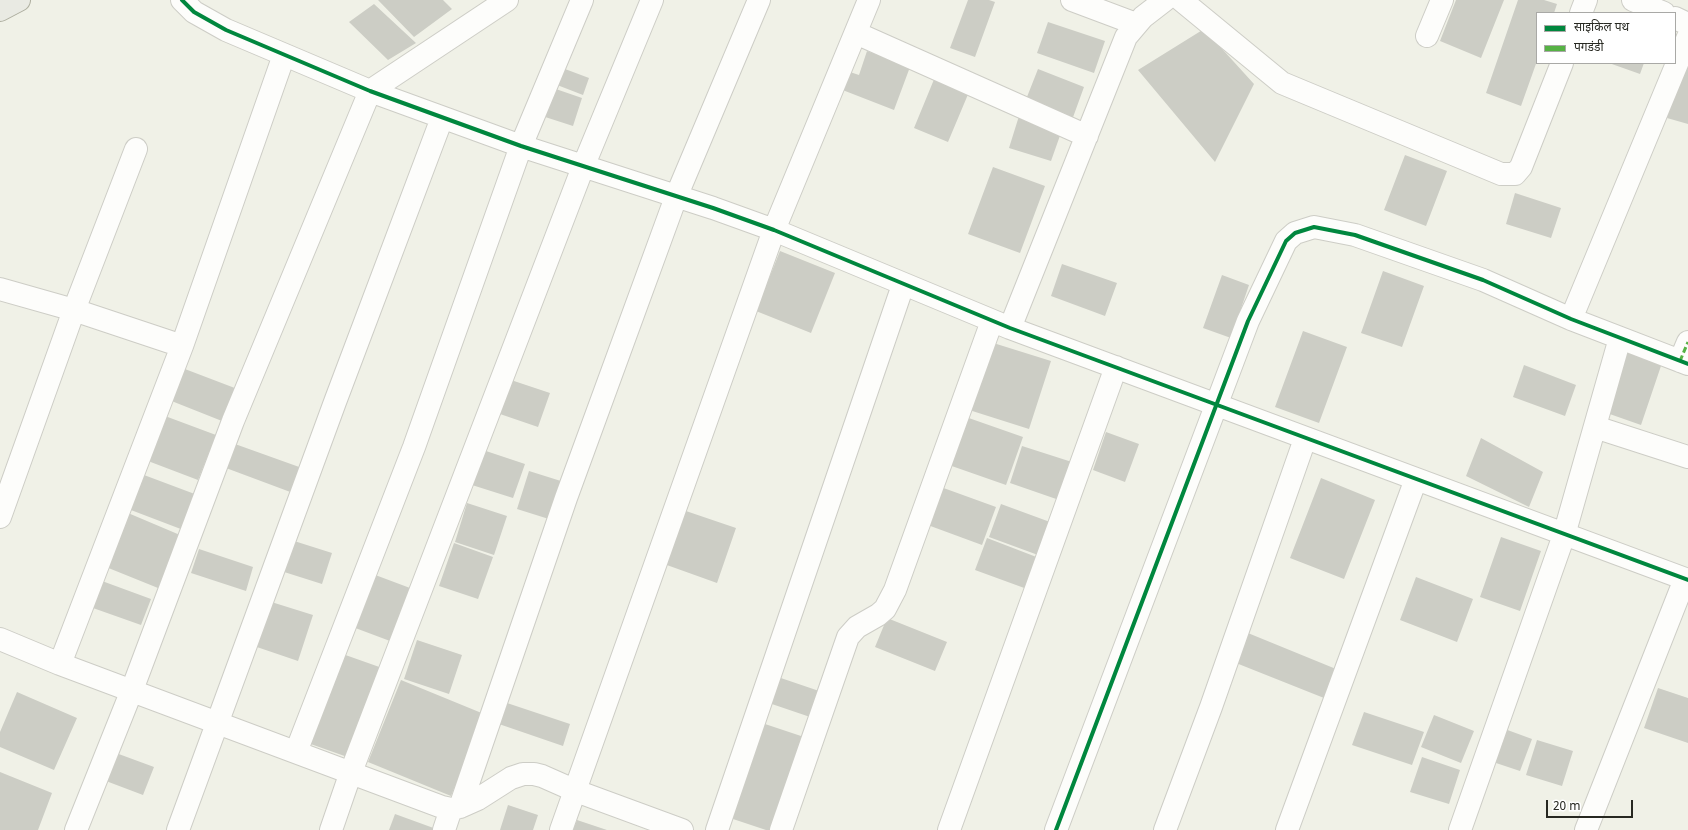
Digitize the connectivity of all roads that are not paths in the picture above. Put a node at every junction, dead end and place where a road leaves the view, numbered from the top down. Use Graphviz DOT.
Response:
graph roads {
  1 [pos="19,0"];
  2 [pos="182,0"];
  3 [pos="507,0"];
  4 [pos="582,0"];
  5 [pos="652,0"];
  6 [pos="759,0"];
  7 [pos="869,0"];
  8 [pos="1072,0"];
  9 [pos="1165,0"];
  10 [pos="1181,0"];
  11 [pos="1442,0"];
  12 [pos="1586,0"];
  13 [pos="1633,0"];
  14 [pos="0,10"];
  15 [pos="1581,12"];
  16 [pos="1662,12"];
  17 [pos="1676,18"];
  18 [pos="1136,24"];
  19 [pos="1688,24"];
  20 [pos="856,34"];
  21 [pos="1427,36"];
  22 [pos="1688,37"];
  23 [pos="284,55"];
  24 [pos="1562,64"];
  25 [pos="370,91"];
  26 [pos="442,118"];
  27 [pos="1086,136"];
  28 [pos="521,146"];
  29 [pos="136,149"];
  30 [pos="583,167"];
  31 [pos="676,197"];
  32 [pos="774,230"];
  33 [pos="903,285"];
  34 [pos="0,289"];
  35 [pos="74,310"];
  36 [pos="1571,319"];
  37 [pos="1001,324"];
  38 [pos="1620,338"];
  39 [pos="182,346"];
  40 [pos="1685,356"];
  41 [pos="1116,367"];
  42 [pos="1217,406"];
  43 [pos="1595,427"];
  44 [pos="1305,439"];
  45 [pos="1688,457"];
  46 [pos="1416,479"];
  47 [pos="0,517"];
  48 [pos="1564,535"];
  49 [pos="1687,580"];
  50 [pos="0,640"];
  51 [pos="60,664"];
  52 [pos="132,690"];
  53 [pos="218,723"];
  54 [pos="296,752"];
  55 [pos="351,772"];
  56 [pos="576,791"];
  57 [pos="456,808"];
  58 [pos="76,830"];
  59 [pos="178,830"];
  60 [pos="331,830"];
  61 [pos="444,830"];
  62 [pos="561,830"];
  63 [pos="682,830"];
  64 [pos="717,830"];
  65 [pos="781,830"];
  66 [pos="949,830"];
  67 [pos="1056,830"];
  68 [pos="1165,830"];
  69 [pos="1287,830"];
  70 [pos="1460,830"];
  71 [pos="1586,830"];
  1 -- 14 [label="main road"];
  2 -- 23 [label="street"];
  3 -- 25 [label="street"];
  4 -- 28 [label="street"];
  5 -- 30 [label="street"];
  6 -- 31 [label="street"];
  7 -- 20 [label="street"];
  8 -- 18 [label="street"];
  9 -- 18 [label="street"];
  10 -- 24 [label="street"];
  11 -- 21 [label="street"];
  12 -- 15 [label="street"];
  13 -- 16 [label="street"];
  17 -- 19 [label="street"];
  18 -- 27 [label="street"];
  20 -- 27 [label="street"];
  20 -- 32 [label="street"];
  22 -- 36 [label="street"];
  23 -- 25 [label="street"];
  23 -- 39 [label="street"];
  25 -- 26 [label="street"];
  25 -- 52 [label="street"];
  26 -- 28 [label="street"];
  26 -- 53 [label="street"];
  27 -- 37 [label="street"];
  28 -- 30 [label="street"];
  28 -- 54 [label="street"];
  29 -- 35 [label="street"];
  30 -- 31 [label="street"];
  30 -- 55 [label="street"];
  31 -- 32 [label="street"];
  31 -- 57 [label="street"];
  32 -- 33 [label="street"];
  32 -- 56 [label="street"];
  33 -- 37 [label="street"];
  33 -- 64 [label="street"];
  34 -- 35 [label="street"];
  35 -- 39 [label="street"];
  35 -- 47 [label="street"];
  36 -- 38 [label="street"];
  36 -- 42 [label="street"];
  37 -- 41 [label="street"];
  37 -- 65 [label="street"];
  38 -- 40 [label="street"];
  38 -- 43 [label="street"];
  39 -- 51 [label="street"];
  41 -- 42 [label="street"];
  41 -- 66 [label="street"];
  42 -- 44 [label="street"];
  42 -- 67 [label="street"];
  43 -- 45 [label="street"];
  43 -- 48 [label="street"];
  44 -- 46 [label="street"];
  44 -- 68 [label="street"];
  46 -- 48 [label="street"];
  46 -- 69 [label="street"];
  48 -- 49 [label="street"];
  48 -- 70 [label="street"];
  49 -- 71 [label="street"];
  50 -- 51 [label="street"];
  51 -- 52 [label="street"];
  52 -- 53 [label="street"];
  52 -- 58 [label="street"];
  53 -- 54 [label="street"];
  53 -- 59 [label="street"];
  54 -- 55 [label="street"];
  55 -- 57 [label="street"];
  55 -- 60 [label="street"];
  56 -- 57 [label="street"];
  56 -- 62 [label="street"];
  56 -- 63 [label="street"];
  57 -- 61 [label="street"];
}
